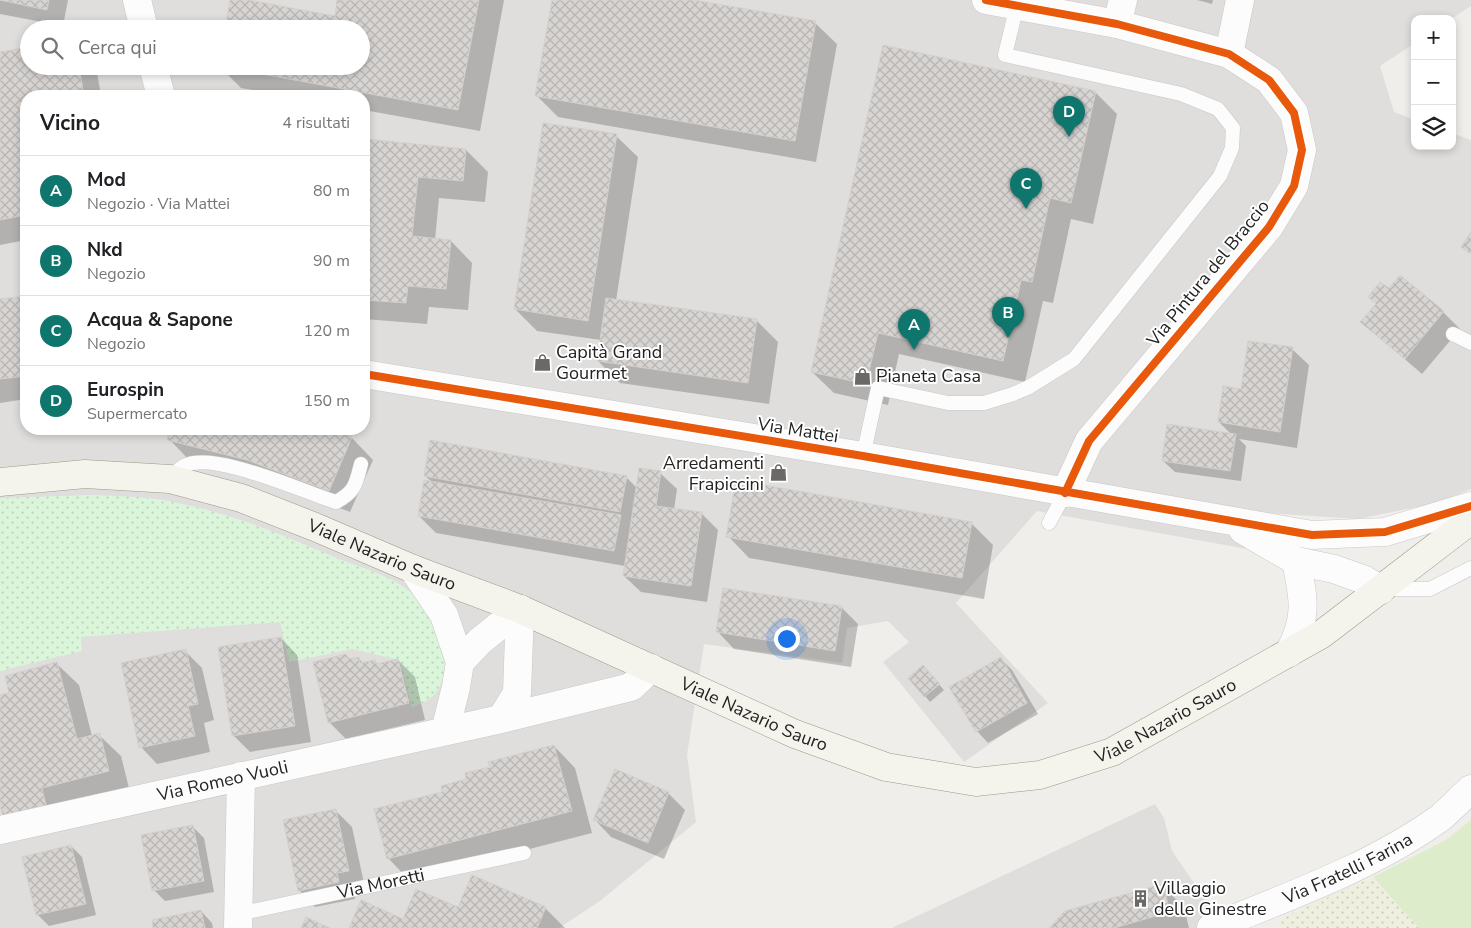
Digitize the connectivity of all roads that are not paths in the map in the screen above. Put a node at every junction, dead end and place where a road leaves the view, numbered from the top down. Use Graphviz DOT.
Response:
graph roads {
  1 [pos="136,0"];
  2 [pos="988,0"];
  3 [pos="1240,0"];
  4 [pos="1017,5"];
  5 [pos="1120,12"];
  6 [pos="142,20"];
  7 [pos="1229,54"];
  8 [pos="155,75"];
  9 [pos="159,90"];
  10 [pos="1453,334"];
  11 [pos="1471,343"];
  12 [pos="370,375"];
  13 [pos="863,456"];
  14 [pos="361,464"];
  15 [pos="170,479"];
  16 [pos="0,482"];
  17 [pos="1065,493"];
  18 [pos="1471,506"];
  19 [pos="1226,520"];
  20 [pos="1471,520"];
  21 [pos="1049,523"];
  22 [pos="1296,561"];
  23 [pos="1471,568"];
  24 [pos="413,569"];
  25 [pos="1381,590"];
  26 [pos="520,609"];
  27 [pos="1288,653"];
  28 [pos="460,662"];
  29 [pos="652,668"];
  30 [pos="501,719"];
  31 [pos="445,731"];
  32 [pos="241,776"];
  33 [pos="1471,789"];
  34 [pos="0,830"];
  35 [pos="524,853"];
  36 [pos="238,921"];
  37 [pos="1248,921"];
  38 [pos="1211,928"];
  1 -- 6 [label="street"];
  2 -- 4 [label="street, Via Pintura del Braccio"];
  3 -- 7 [label="street"];
  4 -- 5 [label="street, Via Pintura del Braccio"];
  4 -- 13 [label="lane"];
  5 -- 7 [label="street, Via Pintura del Braccio"];
  7 -- 17 [label="street, Via Pintura del Braccio"];
  8 -- 9 [label="street"];
  10 -- 11 [label="lane"];
  12 -- 13 [label="street, Via Mattei"];
  13 -- 17 [label="street, Via Mattei"];
  14 -- 15 [label="lane"];
  15 -- 16 [label="main road, Viale Nazario Sauro"];
  15 -- 24 [label="main road, Viale Nazario Sauro"];
  17 -- 19 [label="street, Via Mattei"];
  17 -- 21 [label="lane"];
  18 -- 19 [label="street, Via Mattei"];
  19 -- 22 [label="street"];
  20 -- 25 [label="main road, Viale Nazario Sauro"];
  22 -- 25 [label="street"];
  22 -- 27 [label="street"];
  23 -- 25 [label="lane"];
  24 -- 26 [label="main road, Viale Nazario Sauro"];
  24 -- 28 [label="street"];
  25 -- 27 [label="main road, Viale Nazario Sauro"];
  26 -- 28 [label="street"];
  26 -- 29 [label="main road, Viale Nazario Sauro"];
  26 -- 30 [label="street"];
  27 -- 29 [label="main road, Viale Nazario Sauro"];
  28 -- 31 [label="street"];
  29 -- 30 [label="street, Via Romeo Vuoli"];
  30 -- 31 [label="street, Via Romeo Vuoli"];
  31 -- 32 [label="street, Via Romeo Vuoli"];
  32 -- 34 [label="street, Via Romeo Vuoli"];
  32 -- 36 [label="street, Via Moretti"];
  33 -- 37 [label="street, Via Fratelli Farina"];
  35 -- 36 [label="lane, Via Moretti"];
  37 -- 38 [label="street, Via Fratelli Farina"];
}
